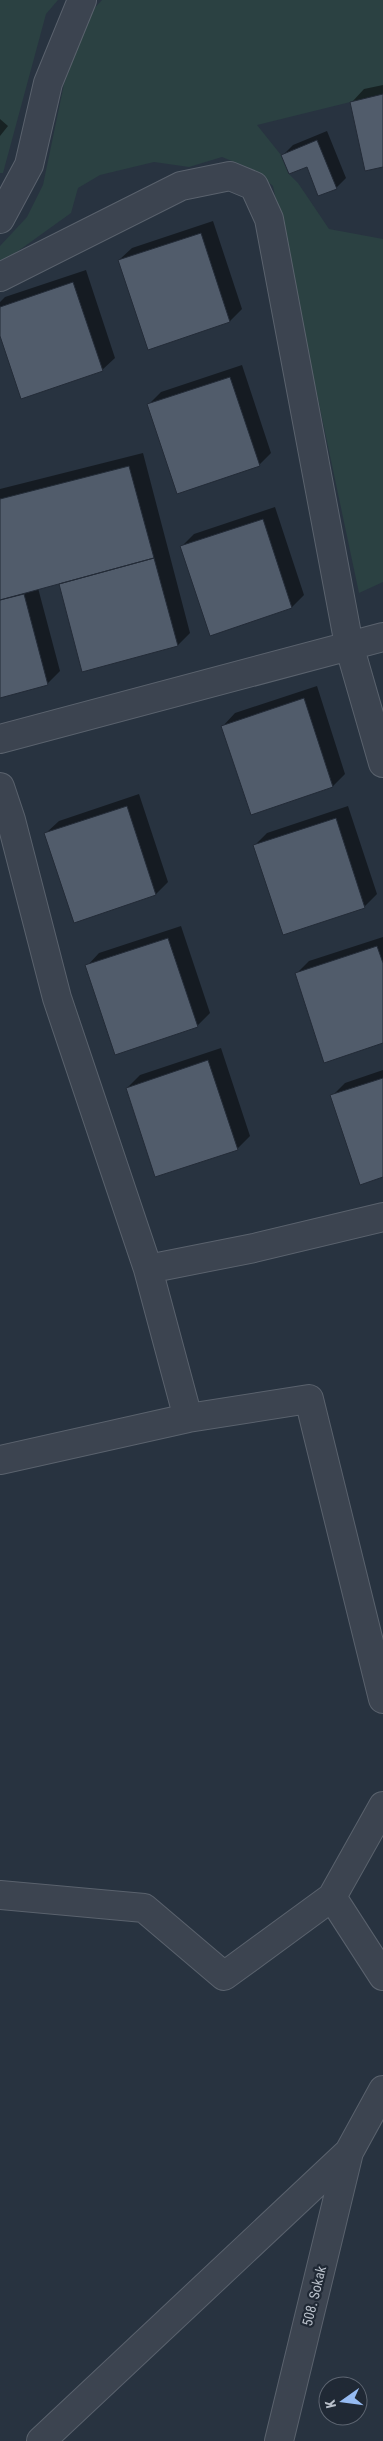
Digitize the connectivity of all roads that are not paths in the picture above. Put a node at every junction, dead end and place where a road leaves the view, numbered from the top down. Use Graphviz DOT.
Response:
graph roads {
  1 [pos="82,0"];
  2 [pos="0,219"];
  3 [pos="0,277"];
  4 [pos="383,637"];
  5 [pos="349,646"];
  6 [pos="0,739"];
  7 [pos="383,763"];
  8 [pos="0,787"];
  9 [pos="383,1217"];
  10 [pos="148,1269"];
  11 [pos="188,1418"];
  12 [pos="0,1460"];
  13 [pos="383,1699"];
  14 [pos="383,1806"];
  15 [pos="0,1895"];
  16 [pos="332,1897"];
  17 [pos="383,1976"];
  18 [pos="383,2090"];
  19 [pos="349,2152"];
  20 [pos="41,2441"];
  21 [pos="279,2441"];
  1 -- 2 [label="street"];
  3 -- 5 [label="street"];
  4 -- 5 [label="street"];
  5 -- 6 [label="street"];
  5 -- 7 [label="street"];
  8 -- 10 [label="street"];
  9 -- 10 [label="street"];
  10 -- 11 [label="street"];
  11 -- 12 [label="street"];
  11 -- 13 [label="street"];
  14 -- 16 [label="street"];
  15 -- 16 [label="street"];
  16 -- 17 [label="street"];
  18 -- 19 [label="street"];
  19 -- 20 [label="street"];
  19 -- 21 [label="street, 508. Sokak"];
}
